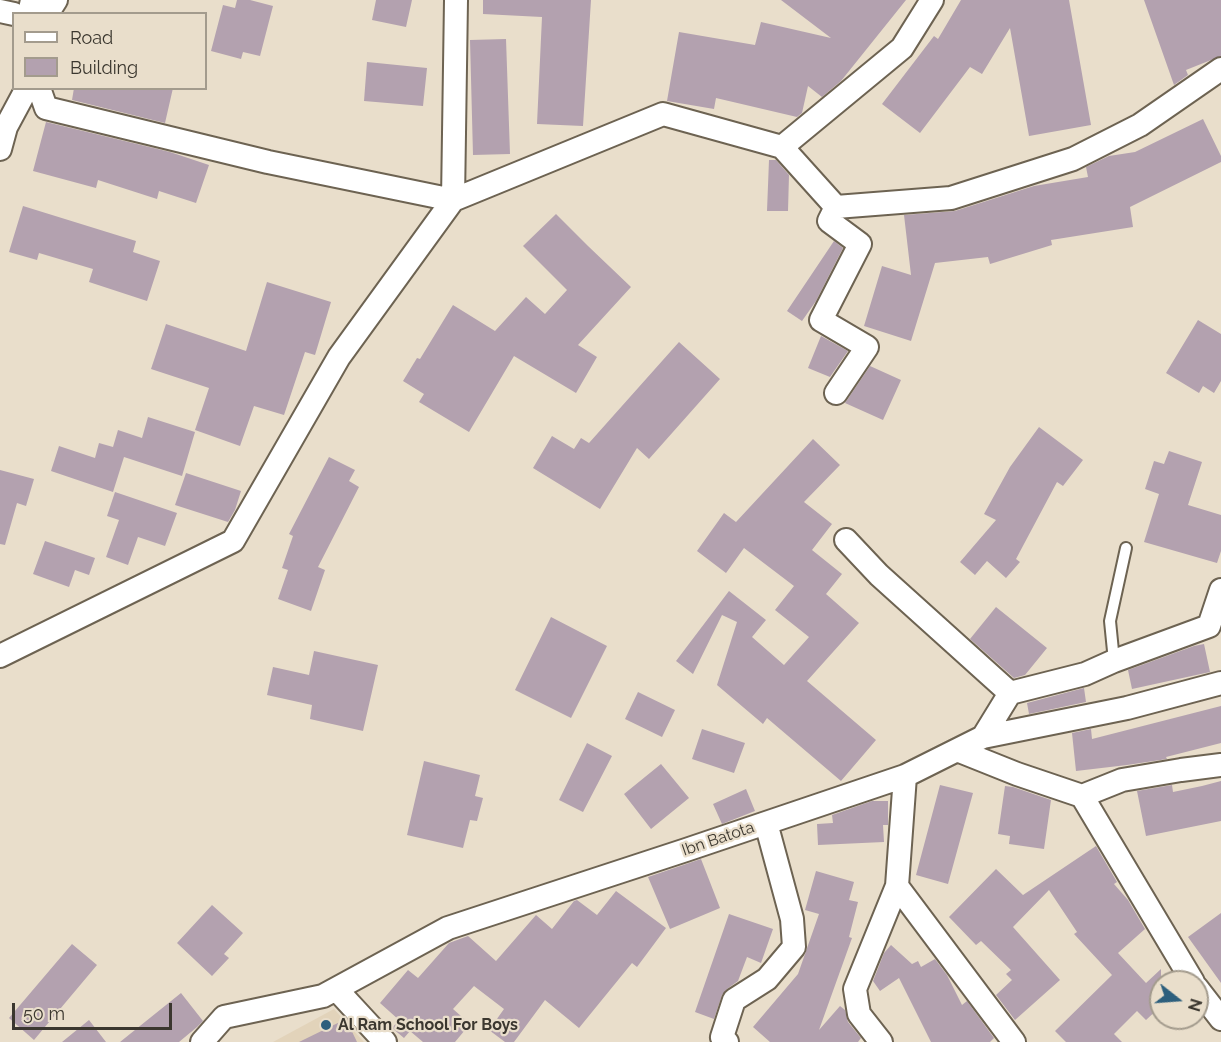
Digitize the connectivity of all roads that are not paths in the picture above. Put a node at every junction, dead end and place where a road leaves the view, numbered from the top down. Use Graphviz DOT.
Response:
graph roads {
  1 [pos="456,0"];
  2 [pos="932,0"];
  3 [pos="1221,69"];
  4 [pos="26,90"];
  5 [pos="40,90"];
  6 [pos="782,147"];
  7 [pos="0,148"];
  8 [pos="453,200"];
  9 [pos="836,207"];
  10 [pos="836,393"];
  11 [pos="846,540"];
  12 [pos="1126,548"];
  13 [pos="1221,590"];
  14 [pos="0,656"];
  15 [pos="1114,661"];
  16 [pos="1221,683"];
  17 [pos="1010,693"];
  18 [pos="983,737"];
  19 [pos="957,750"];
  20 [pos="1221,765"];
  21 [pos="905,776"];
  22 [pos="1082,796"];
  23 [pos="766,823"];
  24 [pos="897,886"];
  25 [pos="1186,970"];
  26 [pos="336,989"];
  27 [pos="1209,1004"];
  28 [pos="1221,1019"];
  29 [pos="202,1042"];
  30 [pos="385,1042"];
  31 [pos="726,1042"];
  32 [pos="881,1042"];
  33 [pos="1014,1042"];
  1 -- 8 [label="street"];
  2 -- 6 [label="street"];
  3 -- 9 [label="street"];
  4 -- 7 [label="street"];
  5 -- 8 [label="street"];
  6 -- 8 [label="street"];
  6 -- 9 [label="street"];
  8 -- 14 [label="street"];
  9 -- 10 [label="street"];
  11 -- 17 [label="street"];
  12 -- 15 [label="lane"];
  13 -- 15 [label="street"];
  15 -- 17 [label="street"];
  16 -- 18 [label="street, Ibn Batota"];
  17 -- 18 [label="street"];
  18 -- 19 [label="street, Ibn Batota"];
  19 -- 21 [label="street, Ibn Batota"];
  19 -- 22 [label="street"];
  20 -- 22 [label="street"];
  21 -- 23 [label="street, Ibn Batota"];
  21 -- 24 [label="street"];
  22 -- 25 [label="street"];
  23 -- 26 [label="street, Ibn Batota"];
  23 -- 31 [label="street"];
  24 -- 32 [label="street"];
  24 -- 33 [label="street"];
  26 -- 29 [label="street, Ibn Batota"];
  26 -- 30 [label="street"];
  27 -- 28 [label="street"];
}
